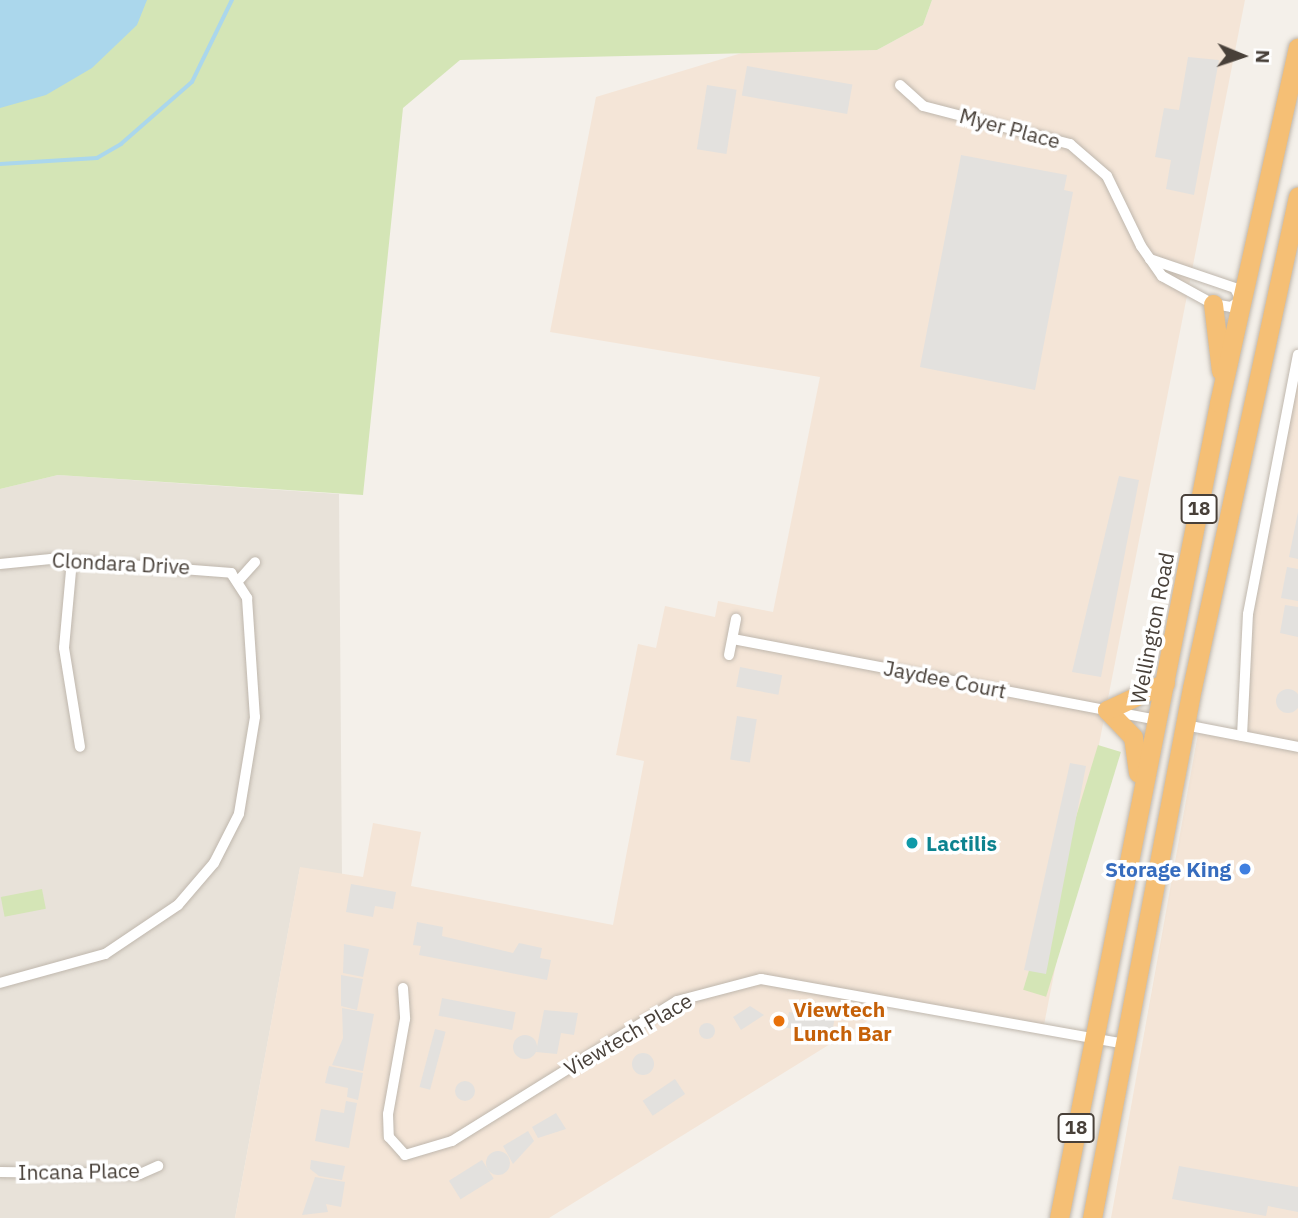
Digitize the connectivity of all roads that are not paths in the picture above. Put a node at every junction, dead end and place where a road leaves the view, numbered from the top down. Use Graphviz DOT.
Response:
graph roads {
  1 [pos="1298,48"];
  2 [pos="900,85"];
  3 [pos="1298,196"];
  4 [pos="1150,259"];
  5 [pos="1241,300"];
  6 [pos="1213,304"];
  7 [pos="1272,306"];
  8 [pos="1298,355"];
  9 [pos="1219,403"];
  10 [pos="72,560"];
  11 [pos="255,562"];
  12 [pos="0,564"];
  13 [pos="239,580"];
  14 [pos="736,619"];
  15 [pos="733,639"];
  16 [pos="729,655"];
  17 [pos="1165,682"];
  18 [pos="1107,710"];
  19 [pos="1158,720"];
  20 [pos="1185,725"];
  21 [pos="1242,736"];
  22 [pos="80,747"];
  23 [pos="1298,747"];
  24 [pos="1140,802"];
  25 [pos="0,983"];
  26 [pos="403,988"];
  27 [pos="1094,1038"];
  28 [pos="1126,1044"];
  29 [pos="158,1166"];
  30 [pos="0,1172"];
  31 [pos="1059,1218"];
  32 [pos="1092,1218"];
  1 -- 5 [label="highway, Wellington Road / 18"];
  2 -- 4 [label="street, Myer Place"];
  3 -- 7 [label="highway, 18"];
  4 -- 5 [label="street"];
  4 -- 6 [label="street, Myer Place"];
  5 -- 6 [label="street"];
  5 -- 7 [label="highway"];
  5 -- 9 [label="highway, Wellington Road / 18"];
  6 -- 9 [label="highway"];
  7 -- 20 [label="highway, 18"];
  8 -- 21 [label="street"];
  9 -- 17 [label="highway, Wellington Road / 18"];
  10 -- 12 [label="street, Clondara Drive"];
  10 -- 13 [label="street, Clondara Drive"];
  10 -- 22 [label="street"];
  11 -- 13 [label="street"];
  13 -- 25 [label="street"];
  14 -- 15 [label="street"];
  15 -- 16 [label="street"];
  15 -- 18 [label="street, Jaydee Court"];
  17 -- 18 [label="highway"];
  17 -- 19 [label="highway, Wellington Road / 18"];
  18 -- 19 [label="street, Jaydee Court"];
  18 -- 24 [label="highway"];
  19 -- 20 [label="highway"];
  19 -- 24 [label="highway, Wellington Road / 18"];
  20 -- 21 [label="street"];
  20 -- 28 [label="highway, 18"];
  21 -- 23 [label="street"];
  24 -- 27 [label="highway, Wellington Road / 18"];
  26 -- 27 [label="street, Viewtech Place"];
  27 -- 28 [label="street, Viewtech Place"];
  27 -- 31 [label="highway, Wellington Road / 18"];
  28 -- 32 [label="highway, 18"];
  29 -- 30 [label="street, Incana Place"];
}
